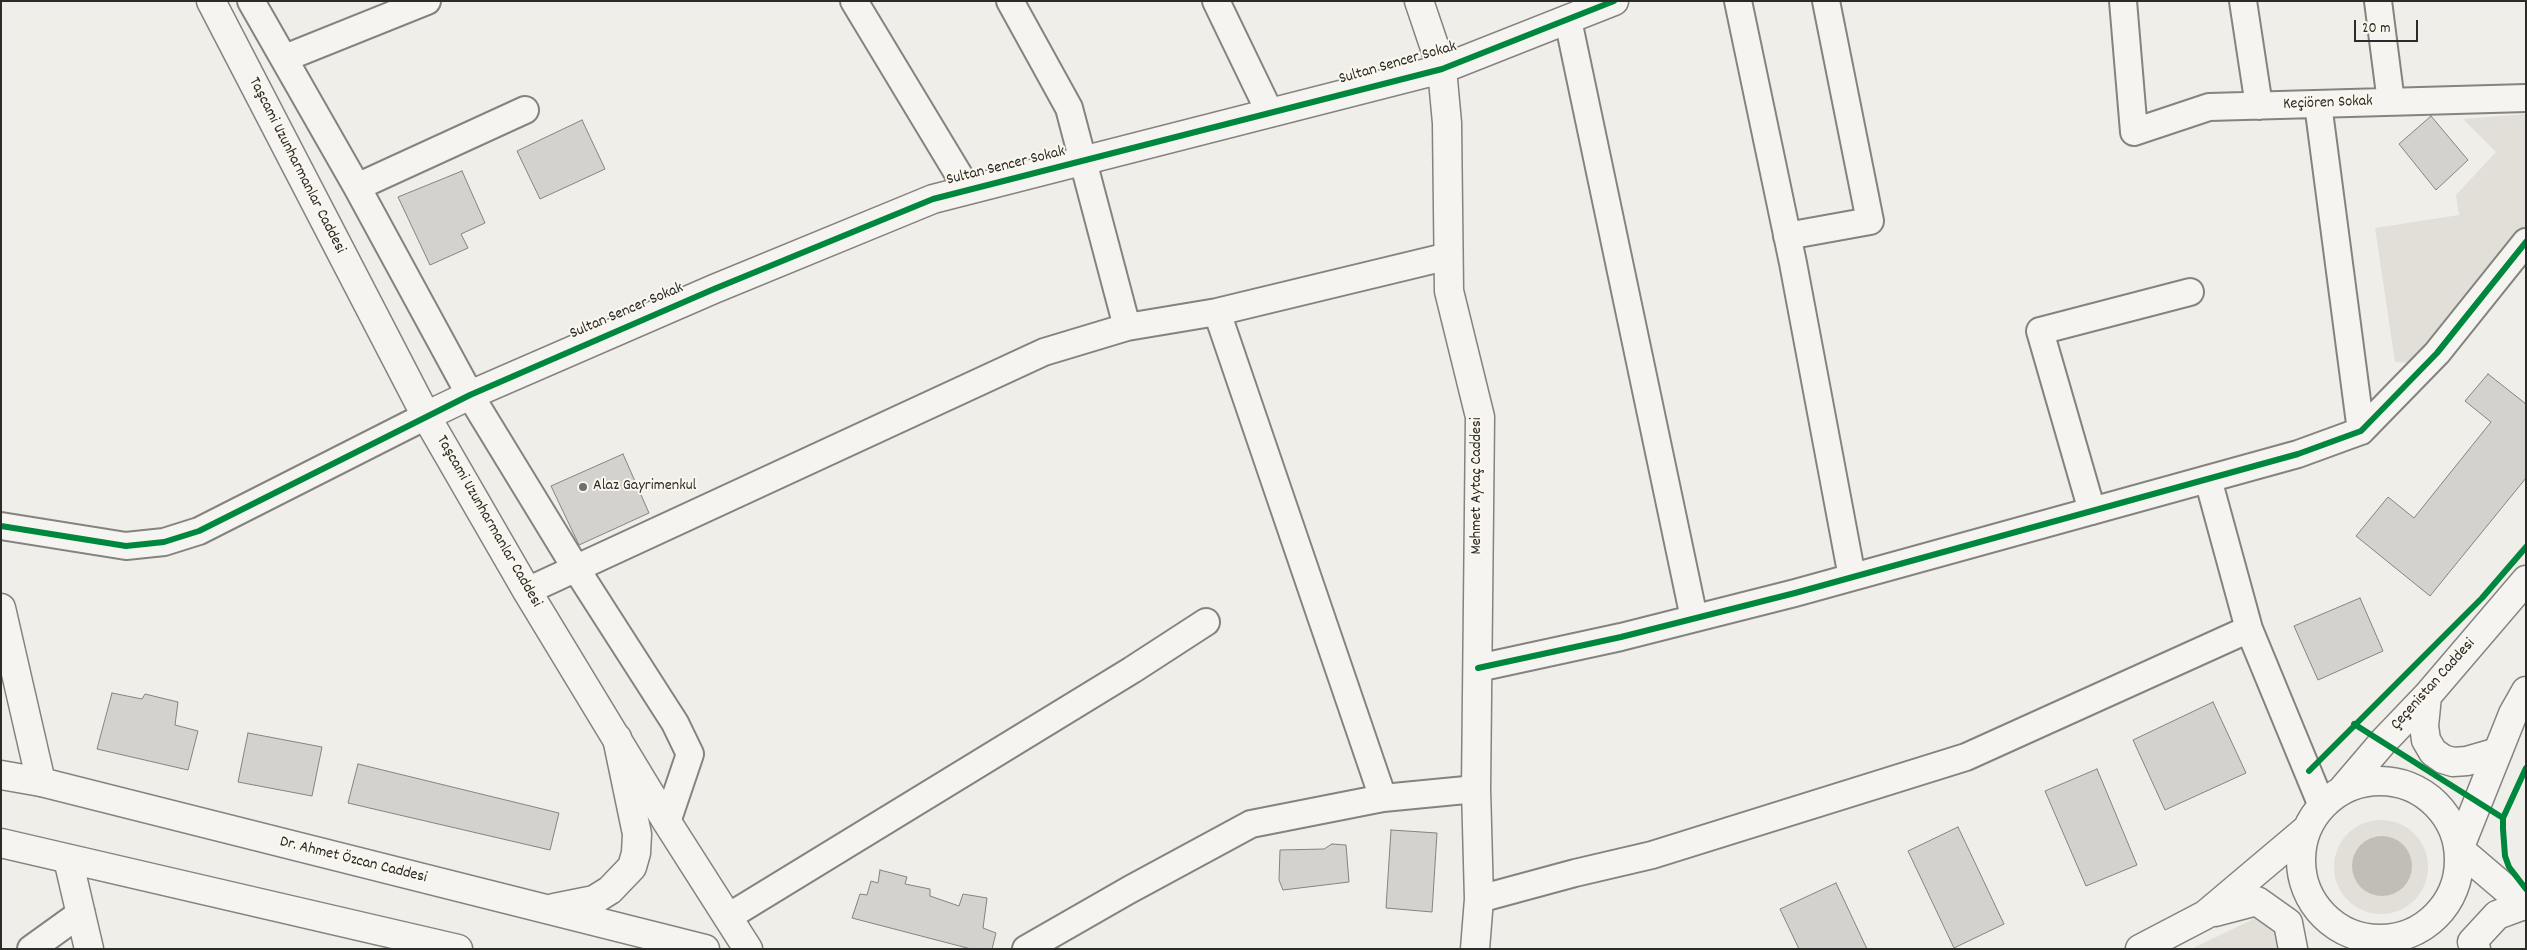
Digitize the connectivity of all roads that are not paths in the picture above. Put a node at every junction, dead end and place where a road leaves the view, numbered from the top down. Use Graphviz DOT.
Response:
graph roads {
  1 [pos="211,1"];
  2 [pos="251,1"];
  3 [pos="427,1"];
  4 [pos="854,1"];
  5 [pos="1010,1"];
  6 [pos="1216,1"];
  7 [pos="1419,1"];
  8 [pos="1614,1"];
  9 [pos="1738,1"];
  10 [pos="1826,1"];
  11 [pos="2123,1"];
  12 [pos="2244,1"];
  13 [pos="2378,1"];
  14 [pos="1568,20"];
  15 [pos="285,58"];
  16 [pos="1442,69"];
  17 [pos="2526,98"];
  18 [pos="2391,102"];
  19 [pos="2318,104"];
  20 [pos="2260,106"];
  21 [pos="525,110"];
  22 [pos="1270,113"];
  23 [pos="1082,162"];
  24 [pos="357,187"];
  25 [pos="968,190"];
  26 [pos="1787,236"];
  27 [pos="2526,242"];
  28 [pos="1449,256"];
  29 [pos="2190,292"];
  30 [pos="1217,312"];
  31 [pos="1127,327"];
  32 [pos="470,395"];
  33 [pos="426,416"];
  34 [pos="2360,430"];
  35 [pos="2208,479"];
  36 [pos="2092,511"];
  37 [pos="1,526"];
  38 [pos="575,567"];
  39 [pos="1852,577"];
  40 [pos="2526,580"];
  41 [pos="527,591"];
  42 [pos="1,608"];
  43 [pos="1694,618"];
  44 [pos="1206,622"];
  45 [pos="2249,630"];
  46 [pos="1478,668"];
  47 [pos="2526,691"];
  48 [pos="2427,696"];
  49 [pos="617,738"];
  50 [pos="2498,752"];
  51 [pos="1,774"];
  52 [pos="41,782"];
  53 [pos="1476,789"];
  54 [pos="1383,798"];
  55 [pos="2332,798"];
  56 [pos="667,822"];
  57 [pos="2307,829"];
  58 [pos="1,842"];
  59 [pos="2460,849"];
  60 [pos="68,859"];
  61 [pos="1479,899"];
  62 [pos="2525,906"];
  63 [pos="544,910"];
  64 [pos="81,914"];
  65 [pos="2205,915"];
  66 [pos="728,917"];
  67 [pos="2377,944"];
  68 [pos="31,949"];
  69 [pos="89,949"];
  70 [pos="458,949"];
  71 [pos="705,949"];
  72 [pos="748,949"];
  73 [pos="1026,949"];
  74 [pos="1475,949"];
  75 [pos="2140,949"];
  76 [pos="2293,949"];
  77 [pos="2426,949"];
  78 [pos="2476,949"];
  1 -- 33 [label="main road, Taşcami Uzunharmanlar Caddesi"];
  2 -- 15 [label="street"];
  3 -- 15 [label="street"];
  4 -- 25 [label="street"];
  5 -- 23 [label="street"];
  6 -- 22 [label="street"];
  7 -- 16 [label="main road, Mehmet Aytaç Caddesi"];
  8 -- 14 [label="main road, Sultan Sencer Sokak"];
  9 -- 26 [label="street"];
  10 -- 26 [label="street"];
  11 -- 20 [label="street, Keçiören Sokak"];
  12 -- 20 [label="street"];
  13 -- 18 [label="street"];
  14 -- 16 [label="main road, Sultan Sencer Sokak"];
  14 -- 43 [label="street"];
  15 -- 24 [label="street"];
  16 -- 22 [label="main road, Sultan Sencer Sokak"];
  16 -- 28 [label="main road, Mehmet Aytaç Caddesi"];
  17 -- 18 [label="street, Keçiören Sokak"];
  18 -- 19 [label="street, Keçiören Sokak"];
  19 -- 20 [label="street, Keçiören Sokak"];
  19 -- 34 [label="street"];
  21 -- 24 [label="street"];
  22 -- 23 [label="main road, Sultan Sencer Sokak"];
  23 -- 25 [label="main road, Sultan Sencer Sokak"];
  23 -- 31 [label="street"];
  24 -- 32 [label="street"];
  25 -- 32 [label="main road, Sultan Sencer Sokak"];
  26 -- 39 [label="street"];
  27 -- 34 [label="street"];
  28 -- 30 [label="street"];
  28 -- 46 [label="main road, Mehmet Aytaç Caddesi"];
  29 -- 36 [label="street"];
  30 -- 31 [label="street"];
  30 -- 54 [label="street"];
  31 -- 38 [label="street"];
  32 -- 33 [label="main road, Sultan Sencer Sokak"];
  32 -- 38 [label="street"];
  33 -- 37 [label="street"];
  33 -- 41 [label="main road, Taşcami Uzunharmanlar Caddesi"];
  34 -- 35 [label="street"];
  35 -- 36 [label="street"];
  35 -- 45 [label="street"];
  36 -- 39 [label="street"];
  38 -- 41 [label="street"];
  38 -- 56 [label="street"];
  39 -- 43 [label="street"];
  40 -- 48 [label="main road, Çeçenistan Caddesi"];
  41 -- 49 [label="main road, Taşcami Uzunharmanlar Caddesi"];
  42 -- 52 [label="main road"];
  43 -- 46 [label="street"];
  44 -- 66 [label="street"];
  45 -- 55 [label="street"];
  45 -- 61 [label="street"];
  46 -- 53 [label="main road, Mehmet Aytaç Caddesi"];
  47 -- 50 [label="main road"];
  48 -- 50 [label="main road"];
  48 -- 55 [label="main road, Çeçenistan Caddesi"];
  49 -- 56 [label="main road, Taşcami Uzunharmanlar Caddesi"];
  49 -- 63 [label="main road"];
  50 -- 59 [label="main road"];
  51 -- 52 [label="main road, Dr. Ahmet Özcan Caddesi"];
  52 -- 63 [label="main road, Dr. Ahmet Özcan Caddesi"];
  53 -- 54 [label="street"];
  53 -- 61 [label="main road, Mehmet Aytaç Caddesi"];
  54 -- 73 [label="street"];
  55 -- 57 [label="main road"];
  55 -- 59 [label="main road"];
  56 -- 66 [label="main road, Taşcami Uzunharmanlar Caddesi"];
  57 -- 65 [label="main road"];
  57 -- 67 [label="main road"];
  58 -- 60 [label="main road"];
  59 -- 62 [label="main road"];
  59 -- 67 [label="main road"];
  60 -- 64 [label="main road"];
  60 -- 70 [label="main road"];
  61 -- 74 [label="main road, Mehmet Aytaç Caddesi"];
  62 -- 78 [label="main road"];
  63 -- 71 [label="main road, Dr. Ahmet Özcan Caddesi"];
  64 -- 68 [label="street"];
  64 -- 69 [label="main road"];
  65 -- 75 [label="main road"];
  65 -- 76 [label="main road"];
  66 -- 72 [label="main road, Taşcami Uzunharmanlar Caddesi"];
  67 -- 77 [label="main road"];
}
